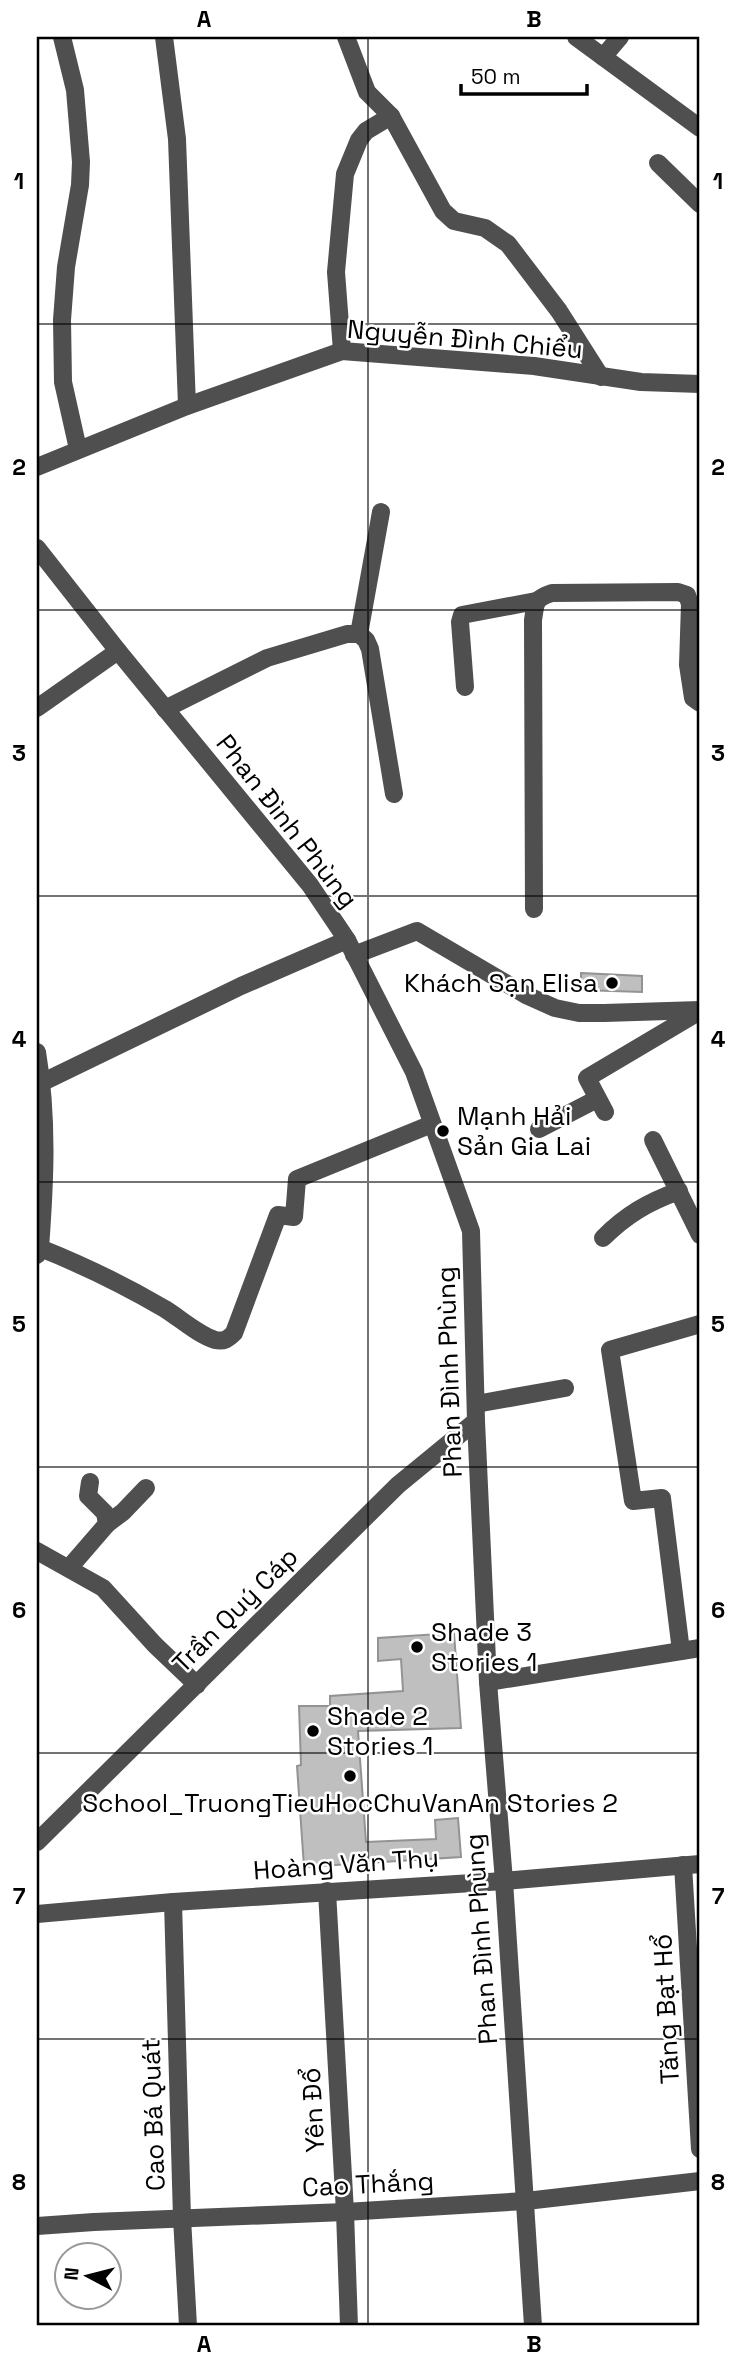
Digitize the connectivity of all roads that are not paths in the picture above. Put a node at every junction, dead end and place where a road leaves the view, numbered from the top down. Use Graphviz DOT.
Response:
graph roads {
  1 [pos="62,37"];
  2 [pos="164,37"];
  3 [pos="346,37"];
  4 [pos="576,37"];
  5 [pos="620,37"];
  6 [pos="603,57"];
  7 [pos="391,116"];
  8 [pos="700,128"];
  9 [pos="658,163"];
  10 [pos="700,204"];
  11 [pos="342,351"];
  12 [pos="601,377"];
  13 [pos="700,384"];
  14 [pos="187,406"];
  15 [pos="78,449"];
  16 [pos="37,467"];
  17 [pos="381,512"];
  18 [pos="37,548"];
  19 [pos="536,601"];
  20 [pos="359,634"];
  21 [pos="118,651"];
  22 [pos="464,687"];
  23 [pos="700,703"];
  24 [pos="37,708"];
  25 [pos="165,709"];
  26 [pos="394,794"];
  27 [pos="534,909"];
  28 [pos="351,947"];
  29 [pos="700,1010"];
  30 [pos="37,1052"];
  31 [pos="41,1083"];
  32 [pos="432,1124"];
  33 [pos="539,1129"];
  34 [pos="653,1140"];
  35 [pos="678,1191"];
  36 [pos="700,1236"];
  37 [pos="603,1238"];
  38 [pos="38,1251"];
  39 [pos="700,1324"];
  40 [pos="565,1388"];
  41 [pos="476,1413"];
  42 [pos="90,1482"];
  43 [pos="146,1489"];
  44 [pos="107,1524"];
  45 [pos="37,1551"];
  46 [pos="69,1568"];
  47 [pos="700,1648"];
  48 [pos="681,1651"];
  49 [pos="488,1682"];
  50 [pos="197,1685"];
  51 [pos="37,1842"];
  52 [pos="692,1864"];
  53 [pos="504,1881"];
  54 [pos="327,1891"];
  55 [pos="173,1902"];
  56 [pos="37,1914"];
  57 [pos="700,2149"];
  58 [pos="700,2180"];
  59 [pos="526,2201"];
  60 [pos="345,2212"];
  61 [pos="182,2218"];
  62 [pos="37,2227"];
  63 [pos="188,2326"];
  64 [pos="349,2326"];
  65 [pos="533,2326"];
  1 -- 15 [label="street"];
  2 -- 14 [label="street"];
  3 -- 7 [label="street"];
  4 -- 6 [label="street"];
  5 -- 6 [label="street"];
  6 -- 8 [label="street"];
  7 -- 11 [label="street"];
  7 -- 12 [label="street"];
  9 -- 10 [label="street"];
  11 -- 12 [label="street, Nguyễn Đình Chiểu"];
  11 -- 14 [label="street, Nguyễn Đình Chiểu"];
  12 -- 13 [label="street, Nguyễn Đình Chiểu"];
  14 -- 15 [label="street, Nguyễn Đình Chiểu"];
  15 -- 16 [label="street, Nguyễn Đình Chiểu"];
  17 -- 20 [label="street"];
  18 -- 21 [label="street, Phan Đình Phùng"];
  19 -- 22 [label="street"];
  19 -- 23 [label="street"];
  19 -- 27 [label="street"];
  20 -- 25 [label="street"];
  20 -- 26 [label="street"];
  21 -- 24 [label="street"];
  21 -- 25 [label="street, Phan Đình Phùng"];
  25 -- 28 [label="street, Phan Đình Phùng"];
  28 -- 29 [label="street"];
  28 -- 31 [label="street"];
  28 -- 32 [label="street, Phan Đình Phùng"];
  29 -- 33 [label="street"];
  30 -- 31 [label="street"];
  31 -- 38 [label="street"];
  32 -- 38 [label="street"];
  32 -- 41 [label="street, Phan Đình Phùng"];
  34 -- 35 [label="street"];
  35 -- 36 [label="street"];
  35 -- 37 [label="street"];
  39 -- 48 [label="street"];
  40 -- 41 [label="street"];
  41 -- 49 [label="street, Phan Đình Phùng"];
  41 -- 50 [label="street, Trần Quý Cáp"];
  42 -- 44 [label="street"];
  43 -- 44 [label="street"];
  44 -- 46 [label="street"];
  45 -- 46 [label="street"];
  46 -- 50 [label="street"];
  47 -- 48 [label="street"];
  48 -- 49 [label="street"];
  49 -- 53 [label="street, Phan Đình Phùng"];
  50 -- 51 [label="street, Trần Quý Cáp"];
  52 -- 53 [label="street, Hoàng Văn Thụ"];
  52 -- 57 [label="street, Tăng Bạt Hổ"];
  53 -- 54 [label="street, Hoàng Văn Thụ"];
  53 -- 59 [label="street, Phan Đình Phùng"];
  54 -- 55 [label="street, Hoàng Văn Thụ"];
  54 -- 60 [label="street, Yên Đổ"];
  55 -- 56 [label="street, Hoàng Văn Thụ"];
  55 -- 61 [label="street, Cao Bá Quát"];
  58 -- 59 [label="street, Cao Thắng"];
  59 -- 60 [label="street, Cao Thắng"];
  59 -- 65 [label="street, Phan Đình Phùng"];
  60 -- 61 [label="street, Cao Thắng"];
  60 -- 64 [label="street, Yên Đổ"];
  61 -- 62 [label="street, Cao Thắng"];
  61 -- 63 [label="street, Cao Bá Quát"];
}
